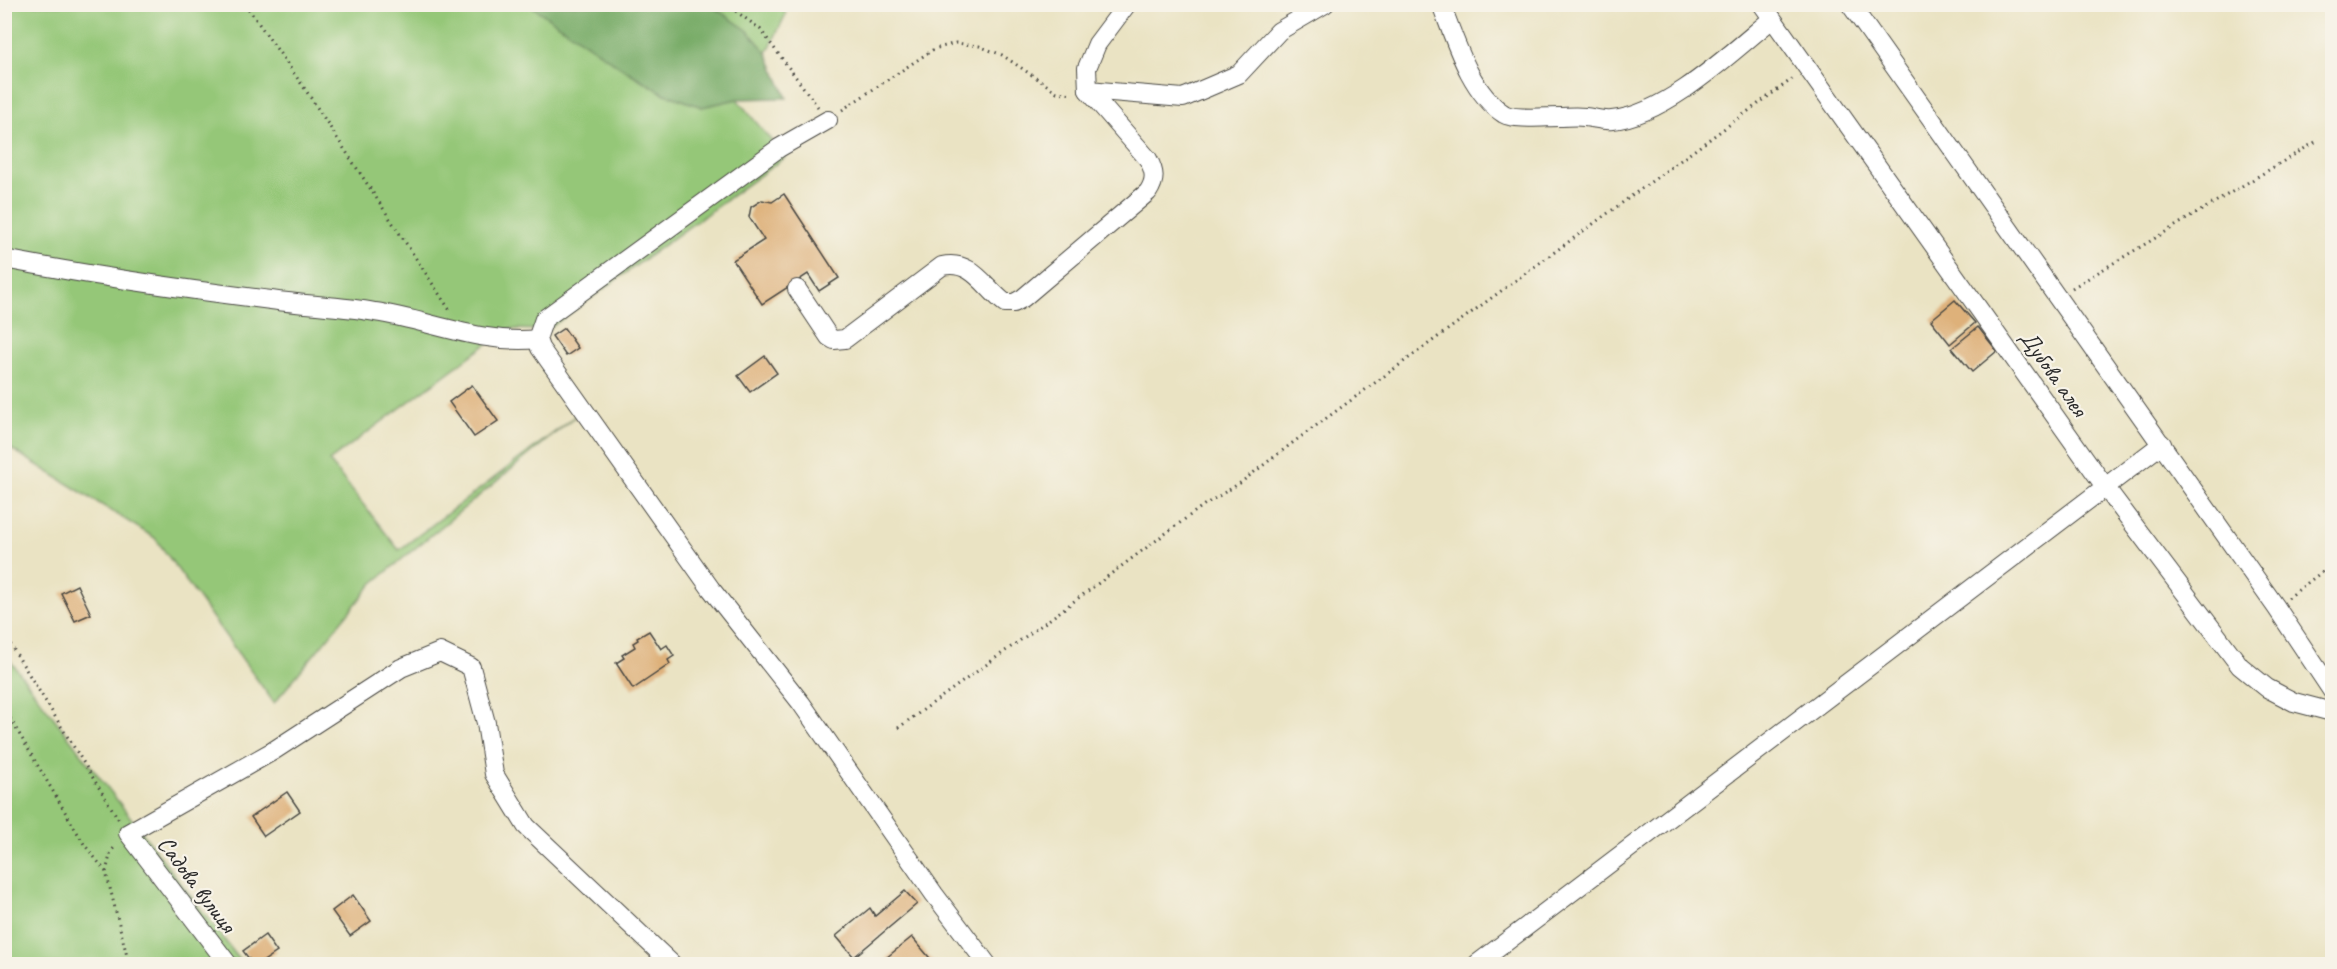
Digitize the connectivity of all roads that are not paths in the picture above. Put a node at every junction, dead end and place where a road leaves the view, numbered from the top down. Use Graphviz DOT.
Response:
graph roads {
  1 [pos="1127,4"];
  2 [pos="1325,4"];
  3 [pos="1441,4"];
  4 [pos="1850,4"];
  5 [pos="1767,12"];
  6 [pos="1088,90"];
  7 [pos="828,120"];
  8 [pos="4,259"];
  9 [pos="798,290"];
  10 [pos="537,339"];
  11 [pos="2162,444"];
  12 [pos="2106,488"];
  13 [pos="2332,691"];
  14 [pos="2332,712"];
  15 [pos="228,964"];
  16 [pos="672,964"];
  17 [pos="987,964"];
  18 [pos="1477,964"];
  1 -- 6 [label="street"];
  2 -- 6 [label="street"];
  3 -- 5 [label="street"];
  4 -- 11 [label="street"];
  5 -- 12 [label="street, Дубова алея"];
  6 -- 9 [label="street"];
  7 -- 10 [label="street"];
  8 -- 10 [label="street"];
  10 -- 17 [label="street"];
  11 -- 12 [label="street"];
  11 -- 13 [label="street"];
  12 -- 14 [label="street, Дубова алея"];
  12 -- 18 [label="street"];
  15 -- 16 [label="street, Садова вулиця"];
}
